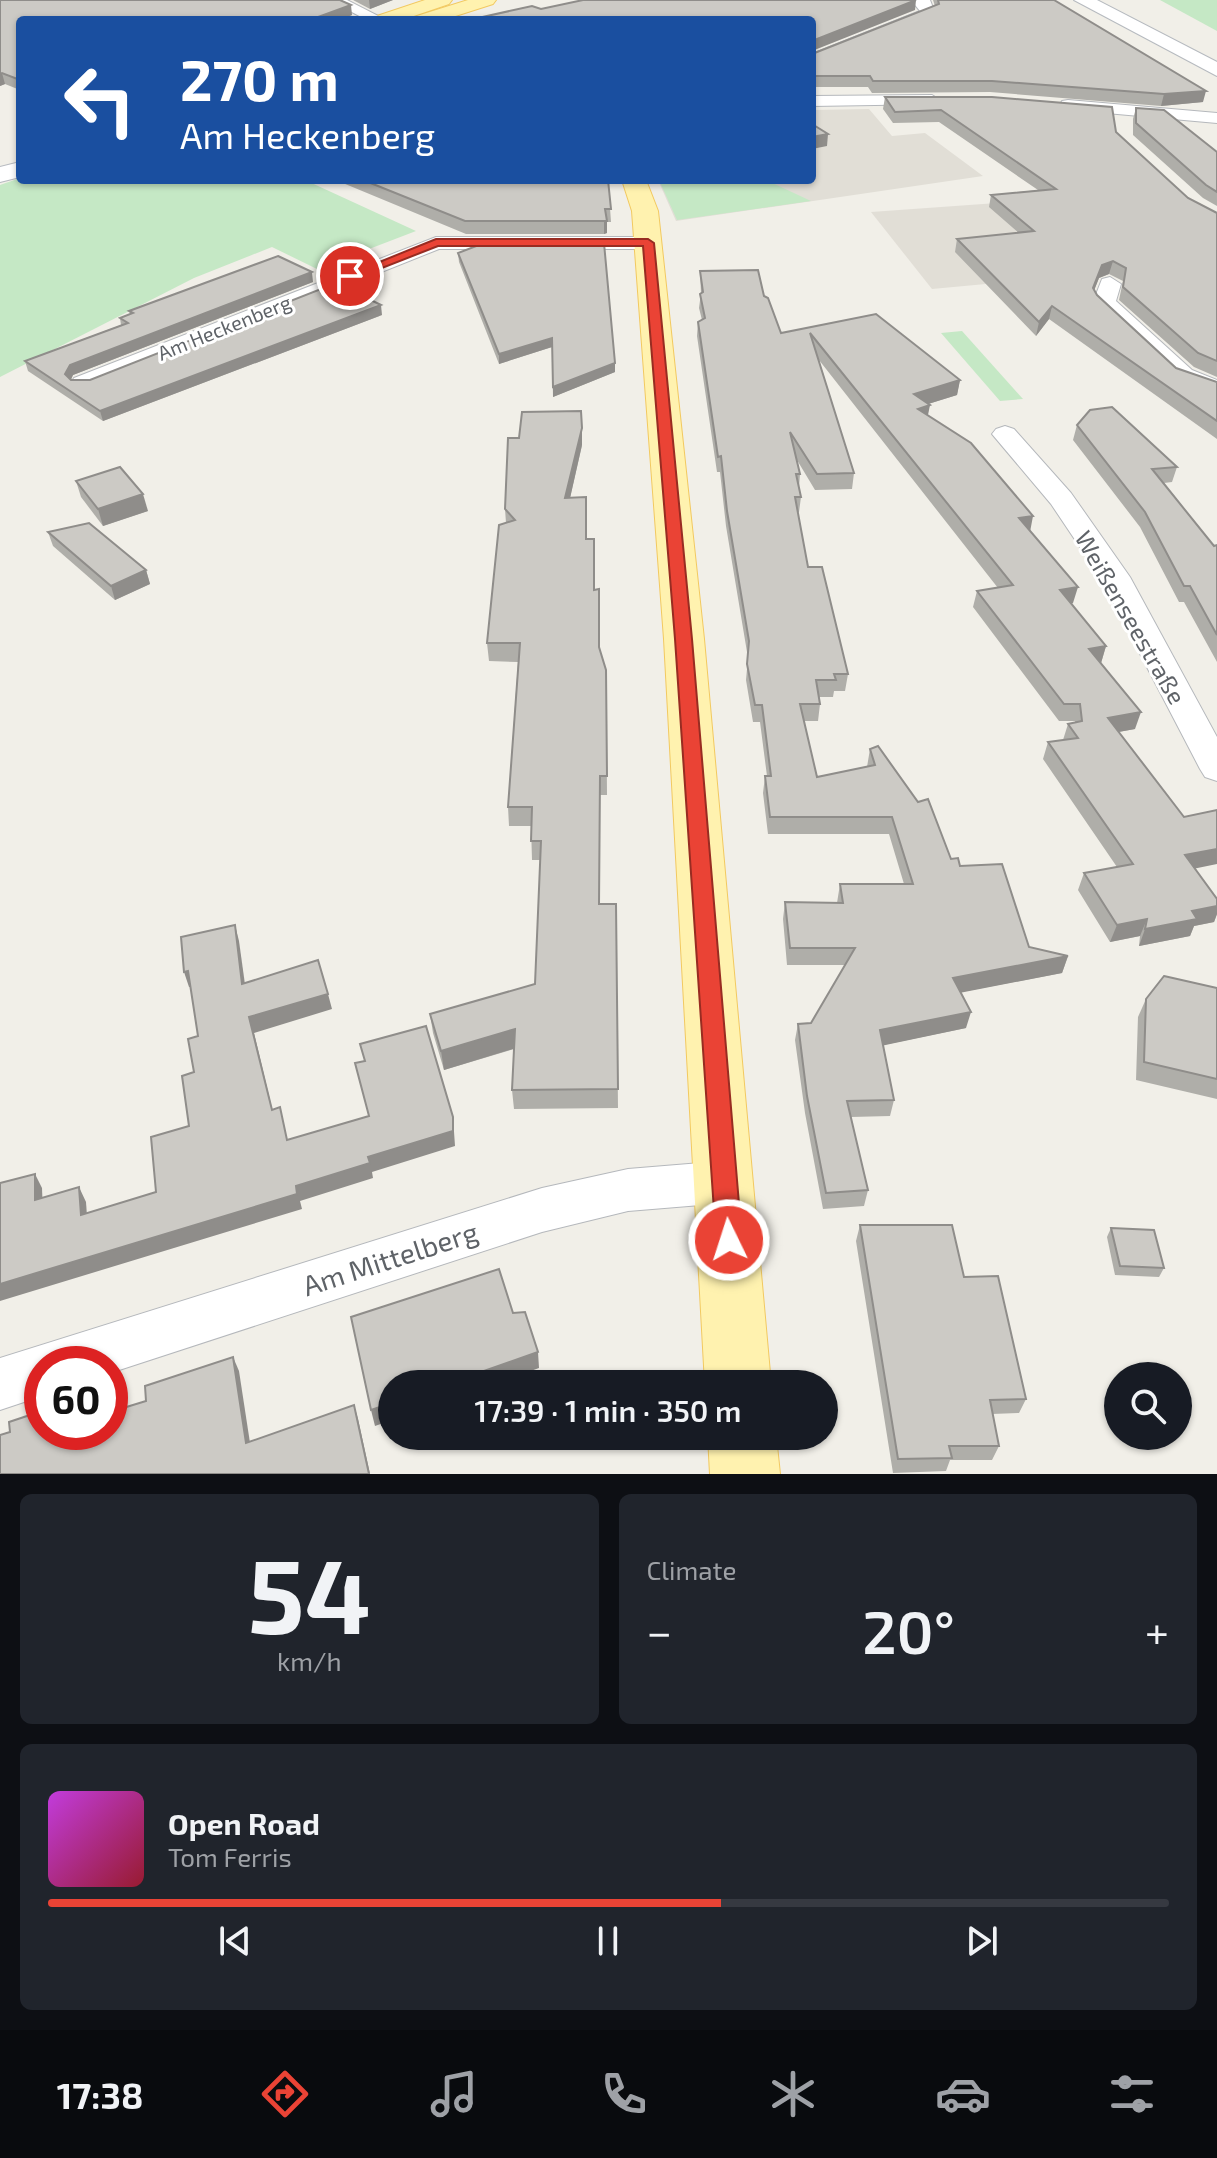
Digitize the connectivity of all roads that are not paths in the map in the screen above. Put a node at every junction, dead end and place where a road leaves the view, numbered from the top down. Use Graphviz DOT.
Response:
graph roads {
  1 [pos="336,0"];
  2 [pos="487,0"];
  3 [pos="918,0"];
  4 [pos="1083,0"];
  5 [pos="1115,0"];
  6 [pos="442,11"];
  7 [pos="373,16"];
  8 [pos="409,16"];
  9 [pos="1217,52"];
  10 [pos="816,57"];
  11 [pos="1217,70"];
  12 [pos="944,100"];
  13 [pos="816,101"];
  14 [pos="1052,104"];
  15 [pos="1217,118"];
  16 [pos="635,184"];
  17 [pos="648,243"];
  18 [pos="1110,284"];
  19 [pos="83,383"];
  20 [pos="1217,388"];
  21 [pos="1005,434"];
  22 [pos="1217,769"];
  23 [pos="725,1182"];
  24 [pos="117,1346"];
  25 [pos="737,1370"];
  26 [pos="24,1376"];
  27 [pos="0,1384"];
  28 [pos="743,1450"];
  29 [pos="745,1474"];
  1 -- 7 [label="street"];
  2 -- 6 [label="main road"];
  3 -- 10 [label="street"];
  4 -- 11 [label="main road"];
  5 -- 9 [label="main road"];
  6 -- 8 [label="main road"];
  12 -- 13 [label="street"];
  14 -- 15 [label="street"];
  16 -- 17 [label="main road"];
  17 -- 19 [label="street, Am Heckenberg"];
  17 -- 23 [label="main road"];
  18 -- 20 [label="street"];
  21 -- 22 [label="street, Weißenseestraße"];
  23 -- 24 [label="street, Am Mittelberg"];
  23 -- 25 [label="main road"];
  26 -- 27 [label="street"];
  28 -- 29 [label="main road"];
}
